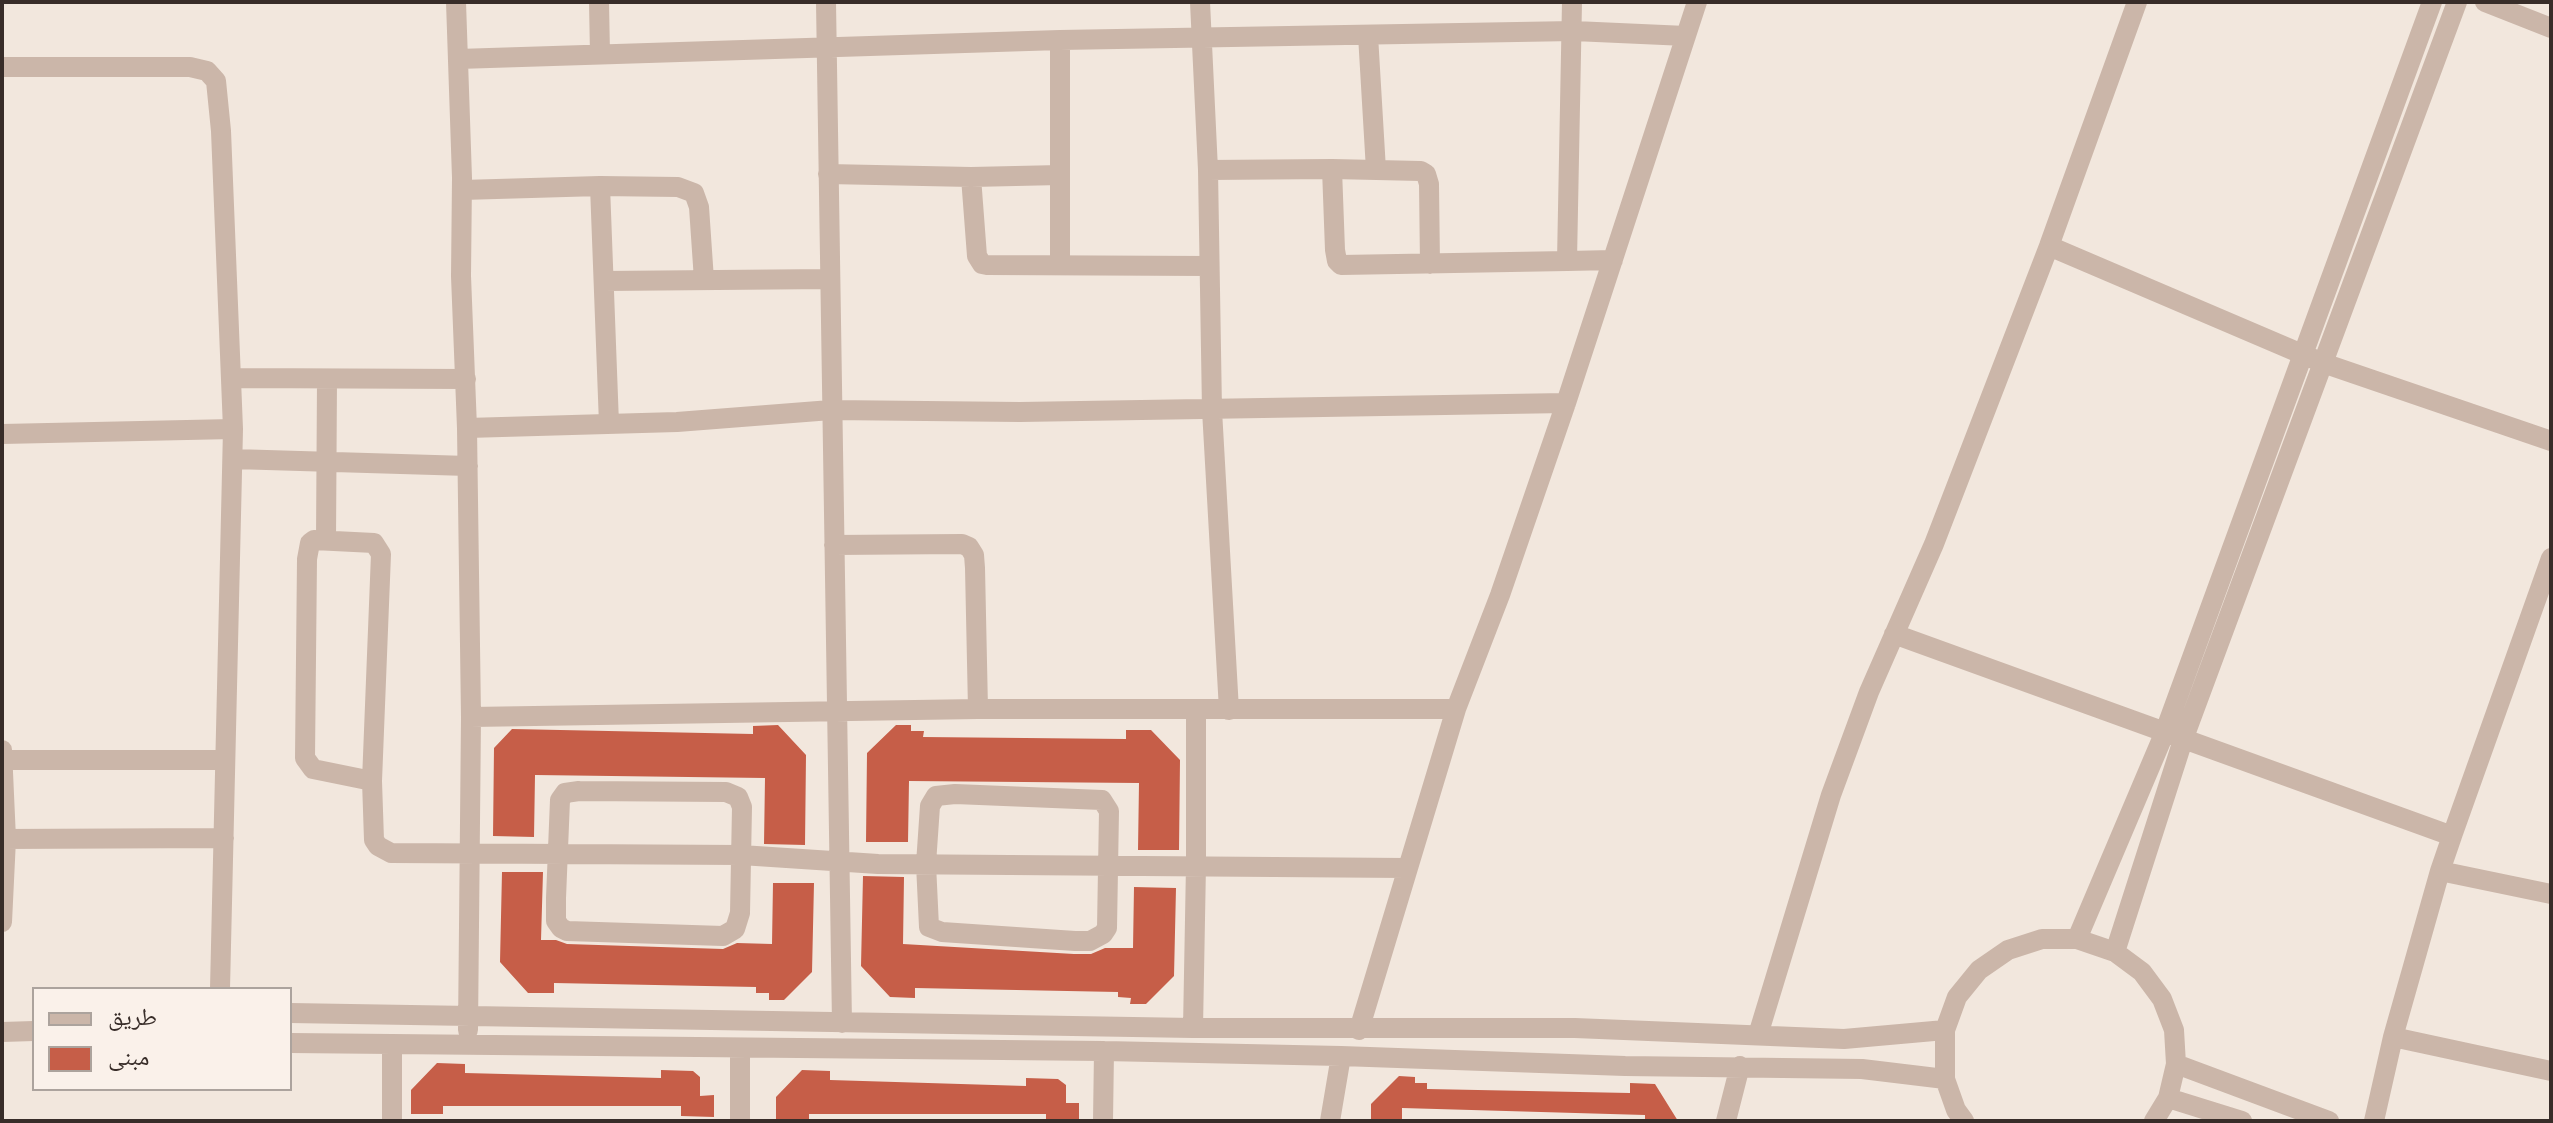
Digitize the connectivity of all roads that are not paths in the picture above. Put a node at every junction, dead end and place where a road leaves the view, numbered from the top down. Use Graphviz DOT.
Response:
graph roads {
  1 [pos="456,2"];
  2 [pos="599,2"];
  3 [pos="826,2"];
  4 [pos="1200,2"];
  5 [pos="1572,2"];
  6 [pos="1697,2"];
  7 [pos="2137,2"];
  8 [pos="2432,2"];
  9 [pos="2457,2"];
  10 [pos="2485,2"];
  11 [pos="2551,28"];
  12 [pos="1574,31"];
  13 [pos="1368,35"];
  14 [pos="1686,36"];
  15 [pos="1202,38"];
  16 [pos="1060,40"];
  17 [pos="826,46"];
  18 [pos="600,54"];
  19 [pos="458,59"];
  20 [pos="2,67"];
  21 [pos="1332,169"];
  22 [pos="1208,170"];
  23 [pos="1376,170"];
  24 [pos="828,174"];
  25 [pos="1060,175"];
  26 [pos="971,177"];
  27 [pos="600,186"];
  28 [pos="462,190"];
  29 [pos="2049,246"];
  30 [pos="1613,260"];
  31 [pos="1567,261"];
  32 [pos="1060,264"];
  33 [pos="1430,264"];
  34 [pos="1209,266"];
  35 [pos="830,279"];
  36 [pos="704,280"];
  37 [pos="604,281"];
  38 [pos="2304,354"];
  39 [pos="2323,363"];
  40 [pos="233,378"];
  41 [pos="466,379"];
  42 [pos="327,380"];
  43 [pos="1566,403"];
  44 [pos="831,410"];
  45 [pos="1212,410"];
  46 [pos="609,424"];
  47 [pos="467,428"];
  48 [pos="233,429"];
  49 [pos="2,434"];
  50 [pos="2551,441"];
  51 [pos="233,459"];
  52 [pos="326,461"];
  53 [pos="468,466"];
  54 [pos="326,540"];
  55 [pos="834,545"];
  56 [pos="2551,558"];
  57 [pos="1894,634"];
  58 [pos="978,709"];
  59 [pos="1456,709"];
  60 [pos="1229,710"];
  61 [pos="1196,711"];
  62 [pos="838,712"];
  63 [pos="471,717"];
  64 [pos="2174,737"];
  65 [pos="2,750"];
  66 [pos="2,760"];
  67 [pos="225,760"];
  68 [pos="372,781"];
  69 [pos="2452,836"];
  70 [pos="224,838"];
  71 [pos="4,839"];
  72 [pos="469,854"];
  73 [pos="558,855"];
  74 [pos="741,855"];
  75 [pos="840,863"];
  76 [pos="926,864"];
  77 [pos="1107,865"];
  78 [pos="1196,865"];
  79 [pos="1406,868"];
  80 [pos="2440,871"];
  81 [pos="2551,894"];
  82 [pos="2,922"];
  83 [pos="2077,939"];
  84 [pos="2115,952"];
  85 [pos="220,987"];
  86 [pos="292,1013"];
  87 [pos="469,1016"];
  88 [pos="800,1022"];
  89 [pos="842,1023"];
  90 [pos="1193,1028"];
  91 [pos="1359,1030"];
  92 [pos="1945,1030"];
  93 [pos="32,1031"];
  94 [pos="2,1032"];
  95 [pos="1758,1035"];
  96 [pos="2393,1037"];
  97 [pos="292,1043"];
  98 [pos="392,1045"];
  99 [pos="466,1045"];
  100 [pos="740,1048"];
  101 [pos="800,1048"];
  102 [pos="1104,1051"];
  103 [pos="1341,1056"];
  104 [pos="2176,1064"];
  105 [pos="1740,1066"];
  106 [pos="2551,1071"];
  107 [pos="1945,1079"];
  108 [pos="2168,1098"];
  109 [pos="392,1121"];
  110 [pos="740,1121"];
  111 [pos="1103,1121"];
  112 [pos="1330,1121"];
  113 [pos="1726,1121"];
  114 [pos="1964,1121"];
  115 [pos="2154,1121"];
  116 [pos="2242,1121"];
  117 [pos="2326,1121"];
  118 [pos="2374,1121"];
  1 -- 19 [label="street"];
  2 -- 18 [label="street"];
  3 -- 17 [label="street"];
  4 -- 15 [label="street"];
  5 -- 12 [label="street"];
  6 -- 14 [label="street"];
  7 -- 29 [label="street"];
  8 -- 38 [label="street"];
  9 -- 39 [label="street"];
  10 -- 11 [label="street"];
  12 -- 13 [label="street"];
  12 -- 14 [label="street"];
  12 -- 31 [label="street"];
  13 -- 15 [label="street"];
  13 -- 23 [label="street"];
  14 -- 30 [label="street"];
  15 -- 16 [label="street"];
  15 -- 22 [label="street"];
  16 -- 17 [label="street"];
  16 -- 25 [label="street"];
  17 -- 18 [label="street"];
  17 -- 24 [label="street"];
  18 -- 19 [label="street"];
  19 -- 28 [label="street"];
  20 -- 40 [label="street"];
  21 -- 22 [label="street"];
  21 -- 23 [label="street"];
  21 -- 33 [label="street"];
  22 -- 34 [label="street"];
  23 -- 33 [label="street"];
  24 -- 26 [label="street"];
  24 -- 35 [label="street"];
  25 -- 26 [label="street"];
  25 -- 32 [label="street"];
  26 -- 32 [label="street"];
  27 -- 28 [label="street"];
  27 -- 36 [label="street"];
  27 -- 37 [label="street"];
  28 -- 41 [label="street"];
  29 -- 38 [label="street"];
  29 -- 57 [label="street"];
  30 -- 31 [label="street"];
  30 -- 43 [label="street"];
  31 -- 33 [label="street"];
  32 -- 34 [label="street"];
  34 -- 45 [label="street"];
  35 -- 36 [label="street"];
  35 -- 44 [label="street"];
  36 -- 37 [label="street"];
  37 -- 46 [label="street"];
  38 -- 39 [label="street"];
  38 -- 64 [label="street"];
  39 -- 50 [label="street"];
  39 -- 64 [label="street"];
  40 -- 42 [label="street"];
  40 -- 48 [label="street"];
  41 -- 42 [label="street"];
  41 -- 47 [label="street"];
  42 -- 52 [label="street"];
  43 -- 45 [label="street"];
  43 -- 59 [label="street"];
  44 -- 45 [label="street"];
  44 -- 46 [label="street"];
  44 -- 55 [label="street"];
  45 -- 60 [label="street"];
  46 -- 47 [label="street"];
  47 -- 53 [label="street"];
  48 -- 49 [label="street"];
  48 -- 51 [label="street"];
  51 -- 52 [label="street"];
  51 -- 67 [label="street"];
  52 -- 53 [label="street"];
  52 -- 54 [label="street"];
  53 -- 63 [label="street"];
  54 -- 68 [label="street"];
  54 -- 68 [label="street"];
  55 -- 58 [label="street"];
  55 -- 62 [label="street"];
  56 -- 69 [label="street"];
  57 -- 64 [label="street"];
  57 -- 95 [label="street"];
  58 -- 61 [label="street"];
  58 -- 62 [label="street"];
  59 -- 60 [label="street"];
  59 -- 79 [label="street"];
  60 -- 61 [label="street"];
  61 -- 78 [label="street"];
  62 -- 63 [label="street"];
  62 -- 75 [label="street"];
  63 -- 72 [label="street"];
  64 -- 69 [label="street"];
  64 -- 83 [label="street"];
  64 -- 84 [label="street"];
  65 -- 66 [label="street"];
  66 -- 67 [label="street"];
  66 -- 71 [label="street"];
  67 -- 70 [label="street"];
  68 -- 72 [label="street"];
  69 -- 80 [label="street"];
  70 -- 71 [label="street"];
  70 -- 85 [label="street"];
  71 -- 82 [label="street"];
  72 -- 73 [label="street"];
  72 -- 87 [label="street"];
  73 -- 74 [label="street"];
  73 -- 74 [label="street"];
  73 -- 74 [label="street"];
  74 -- 75 [label="street"];
  75 -- 76 [label="street"];
  75 -- 89 [label="street"];
  76 -- 77 [label="street"];
  76 -- 77 [label="street"];
  76 -- 77 [label="street"];
  77 -- 78 [label="street"];
  78 -- 79 [label="street"];
  78 -- 90 [label="street"];
  79 -- 91 [label="street"];
  80 -- 81 [label="street"];
  80 -- 96 [label="street"];
  83 -- 84 [label="street"];
  83 -- 92 [label="street"];
  84 -- 104 [label="street"];
  86 -- 87 [label="street"];
  87 -- 88 [label="street"];
  87 -- 99 [label="street"];
  88 -- 89 [label="street"];
  88 -- 101 [label="street"];
  89 -- 90 [label="street"];
  90 -- 91 [label="street"];
  91 -- 95 [label="street"];
  92 -- 95 [label="street"];
  92 -- 107 [label="street"];
  93 -- 94 [label="street"];
  96 -- 106 [label="street"];
  96 -- 118 [label="street"];
  97 -- 98 [label="street"];
  98 -- 99 [label="street"];
  98 -- 109 [label="street"];
  99 -- 100 [label="street"];
  100 -- 101 [label="street"];
  100 -- 110 [label="street"];
  101 -- 102 [label="street"];
  102 -- 103 [label="street"];
  102 -- 111 [label="street"];
  103 -- 105 [label="street"];
  103 -- 112 [label="street"];
  104 -- 108 [label="street"];
  104 -- 117 [label="street"];
  105 -- 107 [label="street"];
  105 -- 113 [label="street"];
  107 -- 114 [label="street"];
  108 -- 115 [label="street"];
  108 -- 116 [label="street"];
}
